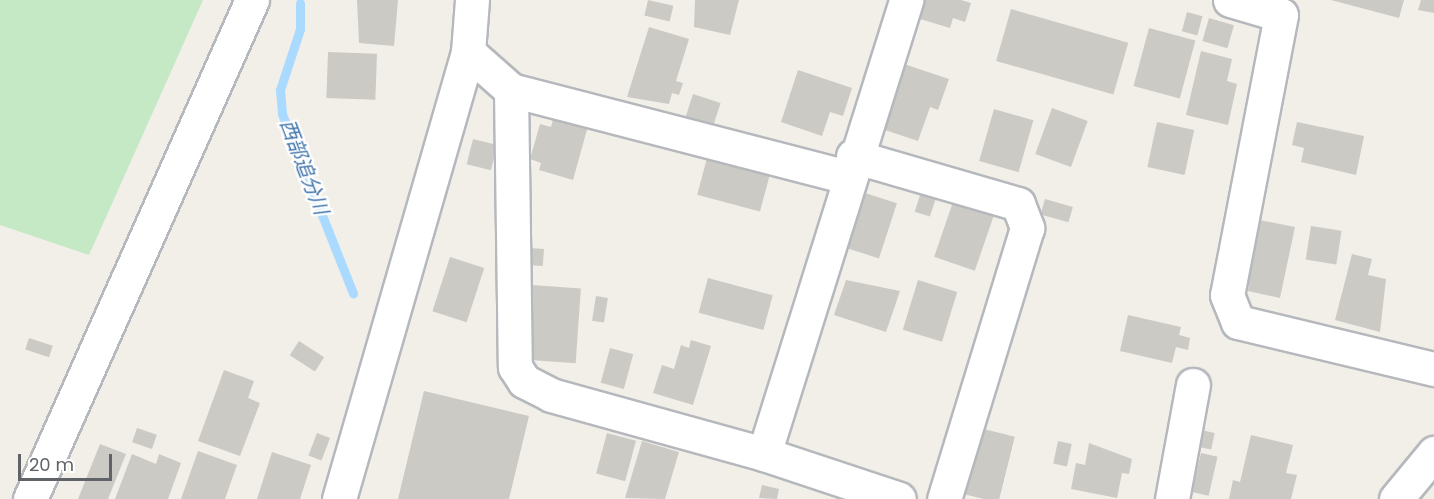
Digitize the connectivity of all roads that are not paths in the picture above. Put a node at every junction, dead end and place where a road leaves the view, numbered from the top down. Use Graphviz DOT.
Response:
graph roads {
  1 [pos="252,0"];
  2 [pos="472,0"];
  3 [pos="906,0"];
  4 [pos="1230,0"];
  5 [pos="468,52"];
  6 [pos="511,90"];
  7 [pos="850,167"];
  8 [pos="1434,369"];
  9 [pos="1193,386"];
  10 [pos="1434,453"];
  11 [pos="764,454"];
  12 [pos="30,499"];
  13 [pos="339,499"];
  14 [pos="899,499"];
  15 [pos="944,499"];
  16 [pos="1172,499"];
  17 [pos="1396,499"];
  1 -- 12 [label="street"];
  2 -- 5 [label="street"];
  3 -- 7 [label="street"];
  4 -- 8 [label="street"];
  5 -- 6 [label="street"];
  5 -- 13 [label="street"];
  6 -- 7 [label="street"];
  6 -- 11 [label="street"];
  7 -- 11 [label="street"];
  7 -- 15 [label="street"];
  9 -- 16 [label="street"];
  10 -- 17 [label="street"];
  11 -- 14 [label="street"];
}
